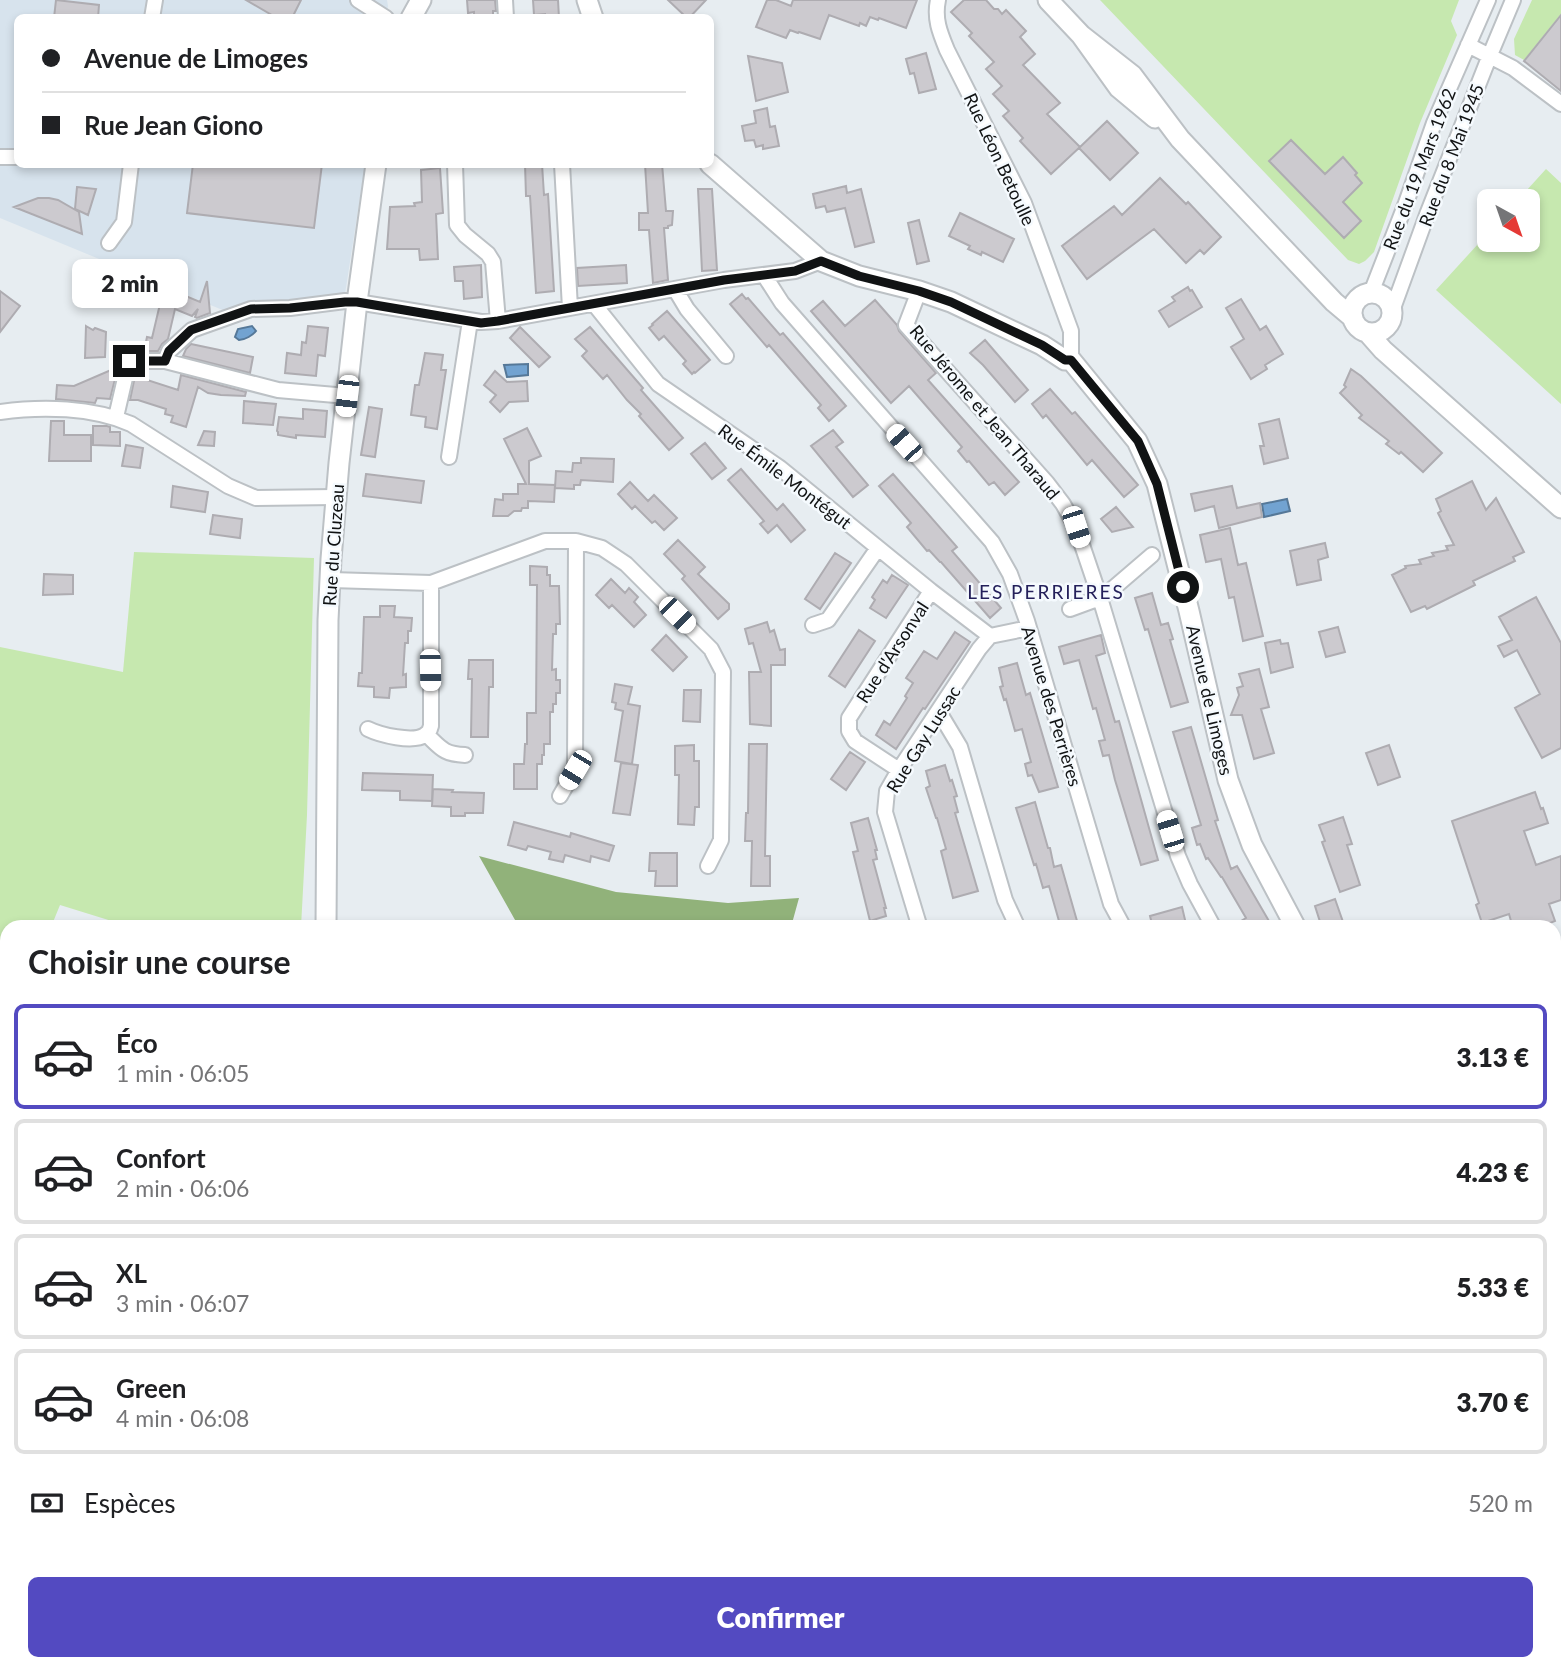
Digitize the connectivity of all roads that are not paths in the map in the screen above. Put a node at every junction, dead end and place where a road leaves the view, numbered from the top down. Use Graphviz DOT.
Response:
graph roads {
  1 [pos="358,0"];
  2 [pos="937,0"];
  3 [pos="1048,0"];
  4 [pos="1488,0"];
  5 [pos="1513,0"];
  6 [pos="380,14"];
  7 [pos="1468,45"];
  8 [pos="1490,55"];
  9 [pos="1561,104"];
  10 [pos="714,167"];
  11 [pos="131,168"];
  12 [pos="375,168"];
  13 [pos="456,168"];
  14 [pos="562,168"];
  15 [pos="109,243"];
  16 [pos="821,261"];
  17 [pos="764,275"];
  18 [pos="1317,285"];
  19 [pos="675,289"];
  20 [pos="919,291"];
  21 [pos="1365,296"];
  22 [pos="357,302"];
  23 [pos="594,304"];
  24 [pos="570,308"];
  25 [pos="1353,318"];
  26 [pos="1390,318"];
  27 [pos="470,321"];
  28 [pos="498,321"];
  29 [pos="1367,333"];
  30 [pos="726,355"];
  31 [pos="1071,360"];
  32 [pos="165,361"];
  33 [pos="1402,365"];
  34 [pos="347,396"];
  35 [pos="0,412"];
  36 [pos="116,417"];
  37 [pos="449,457"];
  38 [pos="335,497"];
  39 [pos="1561,508"];
  40 [pos="576,541"];
  41 [pos="878,548"];
  42 [pos="1152,555"];
  43 [pos="331,580"];
  44 [pos="431,583"];
  45 [pos="931,591"];
  46 [pos="1100,598"];
  47 [pos="1070,609"];
  48 [pos="813,625"];
  49 [pos="1029,628"];
  50 [pos="990,636"];
  51 [pos="939,712"];
  52 [pos="368,729"];
  53 [pos="426,734"];
  54 [pos="465,755"];
  55 [pos="899,770"];
  56 [pos="560,796"];
  57 [pos="708,866"];
  58 [pos="326,920"];
  59 [pos="918,920"];
  60 [pos="1014,920"];
  61 [pos="1120,920"];
  62 [pos="1210,920"];
  63 [pos="1292,920"];
  1 -- 6 [label="street"];
  2 -- 31 [label="street, Rue Léon Betoulle"];
  3 -- 18 [label="main road"];
  4 -- 7 [label="street, Rue du 19 Mars 1962"];
  5 -- 8 [label="street, Rue du 8 Mai 1945"];
  7 -- 8 [label="street"];
  7 -- 21 [label="street, Rue du 19 Mars 1962"];
  8 -- 9 [label="street"];
  8 -- 26 [label="street, Rue du 8 Mai 1945"];
  10 -- 16 [label="main road, Avenue de Limoges"];
  11 -- 15 [label="street"];
  12 -- 22 [label="main road, Rue du Cluzeau"];
  13 -- 28 [label="street"];
  14 -- 24 [label="street"];
  16 -- 17 [label="street"];
  16 -- 20 [label="main road, Avenue de Limoges"];
  17 -- 19 [label="street"];
  17 -- 49 [label="street, Avenue des Perrières"];
  18 -- 21 [label="main road"];
  18 -- 25 [label="main road"];
  19 -- 23 [label="street"];
  19 -- 30 [label="street"];
  20 -- 31 [label="main road, Avenue de Limoges"];
  20 -- 46 [label="street, Rue Jérome et Jean Tharaud"];
  21 -- 25 [label="main road"];
  21 -- 26 [label="main road"];
  22 -- 27 [label="street"];
  22 -- 32 [label="street"];
  22 -- 34 [label="main road, Rue du Cluzeau"];
  23 -- 24 [label="street"];
  23 -- 41 [label="street, Rue Émile Montégut"];
  24 -- 28 [label="street"];
  25 -- 29 [label="main road"];
  26 -- 29 [label="main road"];
  26 -- 33 [label="main road"];
  27 -- 28 [label="street"];
  27 -- 37 [label="street"];
  29 -- 33 [label="main road"];
  31 -- 63 [label="main road, Avenue de Limoges"];
  32 -- 34 [label="street"];
  32 -- 36 [label="street"];
  33 -- 39 [label="main road"];
  34 -- 38 [label="main road, Rue du Cluzeau"];
  35 -- 36 [label="street"];
  36 -- 38 [label="street"];
  38 -- 43 [label="main road, Rue du Cluzeau"];
  40 -- 44 [label="street"];
  40 -- 56 [label="street"];
  40 -- 57 [label="street"];
  41 -- 45 [label="street, Rue Émile Montégut"];
  41 -- 48 [label="street"];
  42 -- 46 [label="street"];
  43 -- 44 [label="street"];
  43 -- 58 [label="main road, Rue du Cluzeau"];
  44 -- 53 [label="street"];
  45 -- 50 [label="street, Rue Émile Montégut"];
  45 -- 55 [label="street, Rue d'Arsonval"];
  46 -- 47 [label="street"];
  46 -- 62 [label="street, Rue Jérome et Jean Tharaud"];
  49 -- 50 [label="street"];
  49 -- 61 [label="street, Avenue des Perrières"];
  50 -- 51 [label="street, Rue Gay Lussac"];
  51 -- 55 [label="street, Rue Gay Lussac"];
  51 -- 60 [label="street"];
  52 -- 53 [label="street"];
  53 -- 54 [label="street"];
  55 -- 59 [label="street, Rue Gay Lussac"];
}
